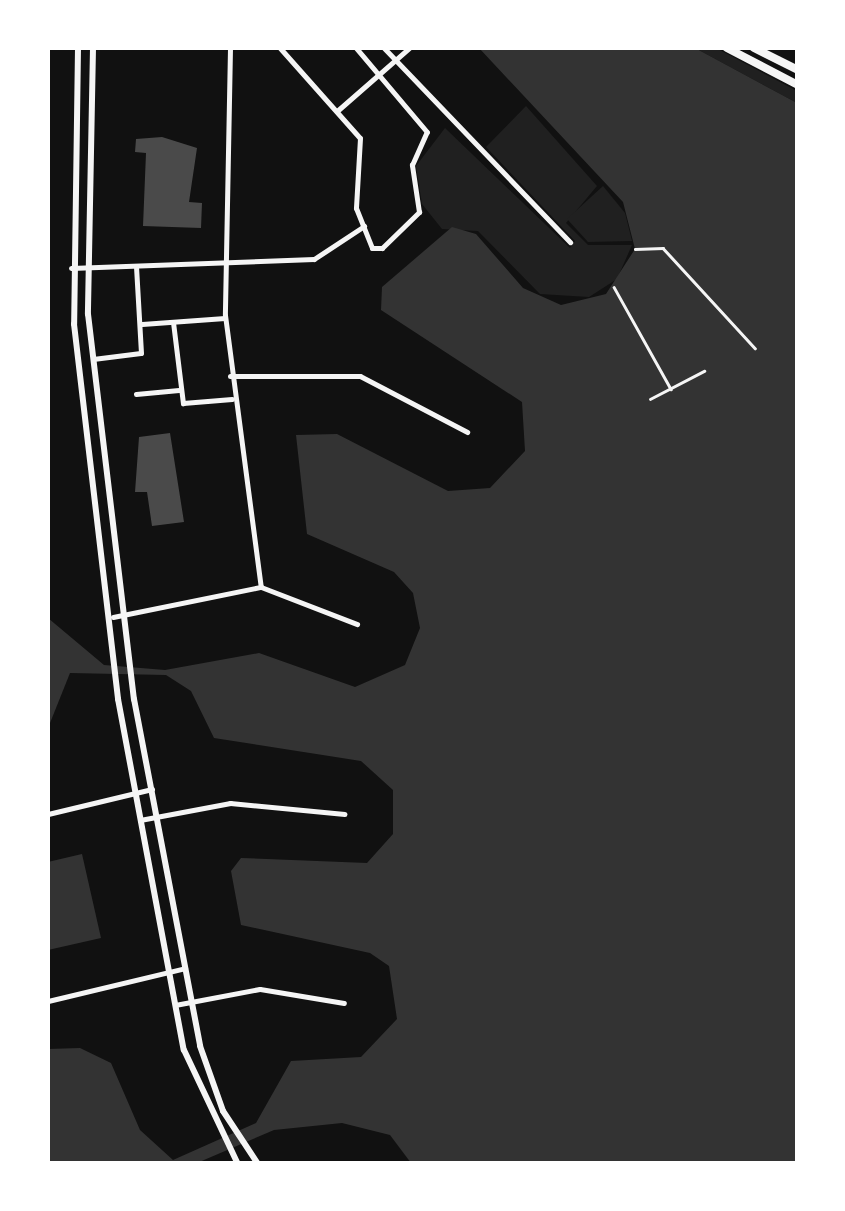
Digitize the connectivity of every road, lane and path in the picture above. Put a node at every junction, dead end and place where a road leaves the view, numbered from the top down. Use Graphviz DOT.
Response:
graph roads {
  1 [pos="78,48"];
  2 [pos="93,48"];
  3 [pos="230,48"];
  4 [pos="280,48"];
  5 [pos="356,48"];
  6 [pos="384,48"];
  7 [pos="409,48"];
  8 [pos="727,48"];
  9 [pos="754,48"];
  10 [pos="396,60"];
  11 [pos="798,70"];
  12 [pos="381,75"];
  13 [pos="798,85"];
  14 [pos="337,111"];
  15 [pos="364,226"];
  16 [pos="570,242"];
  17 [pos="635,250"];
  18 [pos="223,264"];
  19 [pos="136,266"];
  20 [pos="86,267"];
  21 [pos="71,268"];
  22 [pos="614,287"];
  23 [pos="225,318"];
  24 [pos="173,322"];
  25 [pos="142,324"];
  26 [pos="755,348"];
  27 [pos="91,359"];
  28 [pos="704,371"];
  29 [pos="230,376"];
  30 [pos="670,389"];
  31 [pos="179,390"];
  32 [pos="136,394"];
  33 [pos="232,399"];
  34 [pos="650,400"];
  35 [pos="97,423"];
  36 [pos="82,424"];
  37 [pos="467,432"];
  38 [pos="261,588"];
  39 [pos="126,615"];
  40 [pos="113,617"];
  41 [pos="357,624"];
  42 [pos="152,788"];
  43 [pos="135,792"];
  44 [pos="48,814"];
  45 [pos="344,814"];
  46 [pos="157,817"];
  47 [pos="140,820"];
  48 [pos="185,968"];
  49 [pos="168,972"];
  50 [pos="192,1001"];
  51 [pos="48,1002"];
  52 [pos="344,1003"];
  53 [pos="175,1004"];
  54 [pos="238,1164"];
  55 [pos="258,1164"];
  1 -- 21 [label="street"];
  2 -- 20 [label="street"];
  3 -- 18 [label="street"];
  4 -- 14 [label="street"];
  5 -- 12 [label="street"];
  6 -- 10 [label="street"];
  7 -- 10 [label="street"];
  8 -- 13 [label="main road"];
  9 -- 11 [label="main road"];
  10 -- 12 [label="street"];
  10 -- 16 [label="street"];
  12 -- 14 [label="street"];
  12 -- 15 [label="street"];
  14 -- 15 [label="street"];
  15 -- 18 [label="street"];
  17 -- 26 [label="path"];
  18 -- 19 [label="street"];
  18 -- 23 [label="street"];
  19 -- 20 [label="street"];
  19 -- 25 [label="street"];
  20 -- 21 [label="street"];
  20 -- 27 [label="street"];
  21 -- 36 [label="street"];
  22 -- 30 [label="path"];
  23 -- 24 [label="street"];
  23 -- 29 [label="street"];
  24 -- 25 [label="street"];
  24 -- 31 [label="street"];
  25 -- 27 [label="street"];
  27 -- 35 [label="street"];
  28 -- 30 [label="path"];
  29 -- 33 [label="street"];
  29 -- 37 [label="street"];
  30 -- 34 [label="path"];
  31 -- 32 [label="street"];
  31 -- 33 [label="street"];
  33 -- 38 [label="street"];
  35 -- 36 [label="street"];
  35 -- 39 [label="street"];
  36 -- 40 [label="street"];
  38 -- 39 [label="street"];
  38 -- 41 [label="street"];
  39 -- 40 [label="street"];
  39 -- 42 [label="street"];
  40 -- 43 [label="street"];
  42 -- 43 [label="street"];
  42 -- 46 [label="street"];
  43 -- 44 [label="street"];
  43 -- 47 [label="street"];
  45 -- 46 [label="street"];
  46 -- 47 [label="street"];
  46 -- 48 [label="street"];
  47 -- 49 [label="street"];
  48 -- 49 [label="street"];
  48 -- 50 [label="street"];
  49 -- 51 [label="street"];
  49 -- 53 [label="street"];
  50 -- 52 [label="street"];
  50 -- 53 [label="street"];
  50 -- 55 [label="street"];
  53 -- 54 [label="street"];
}
